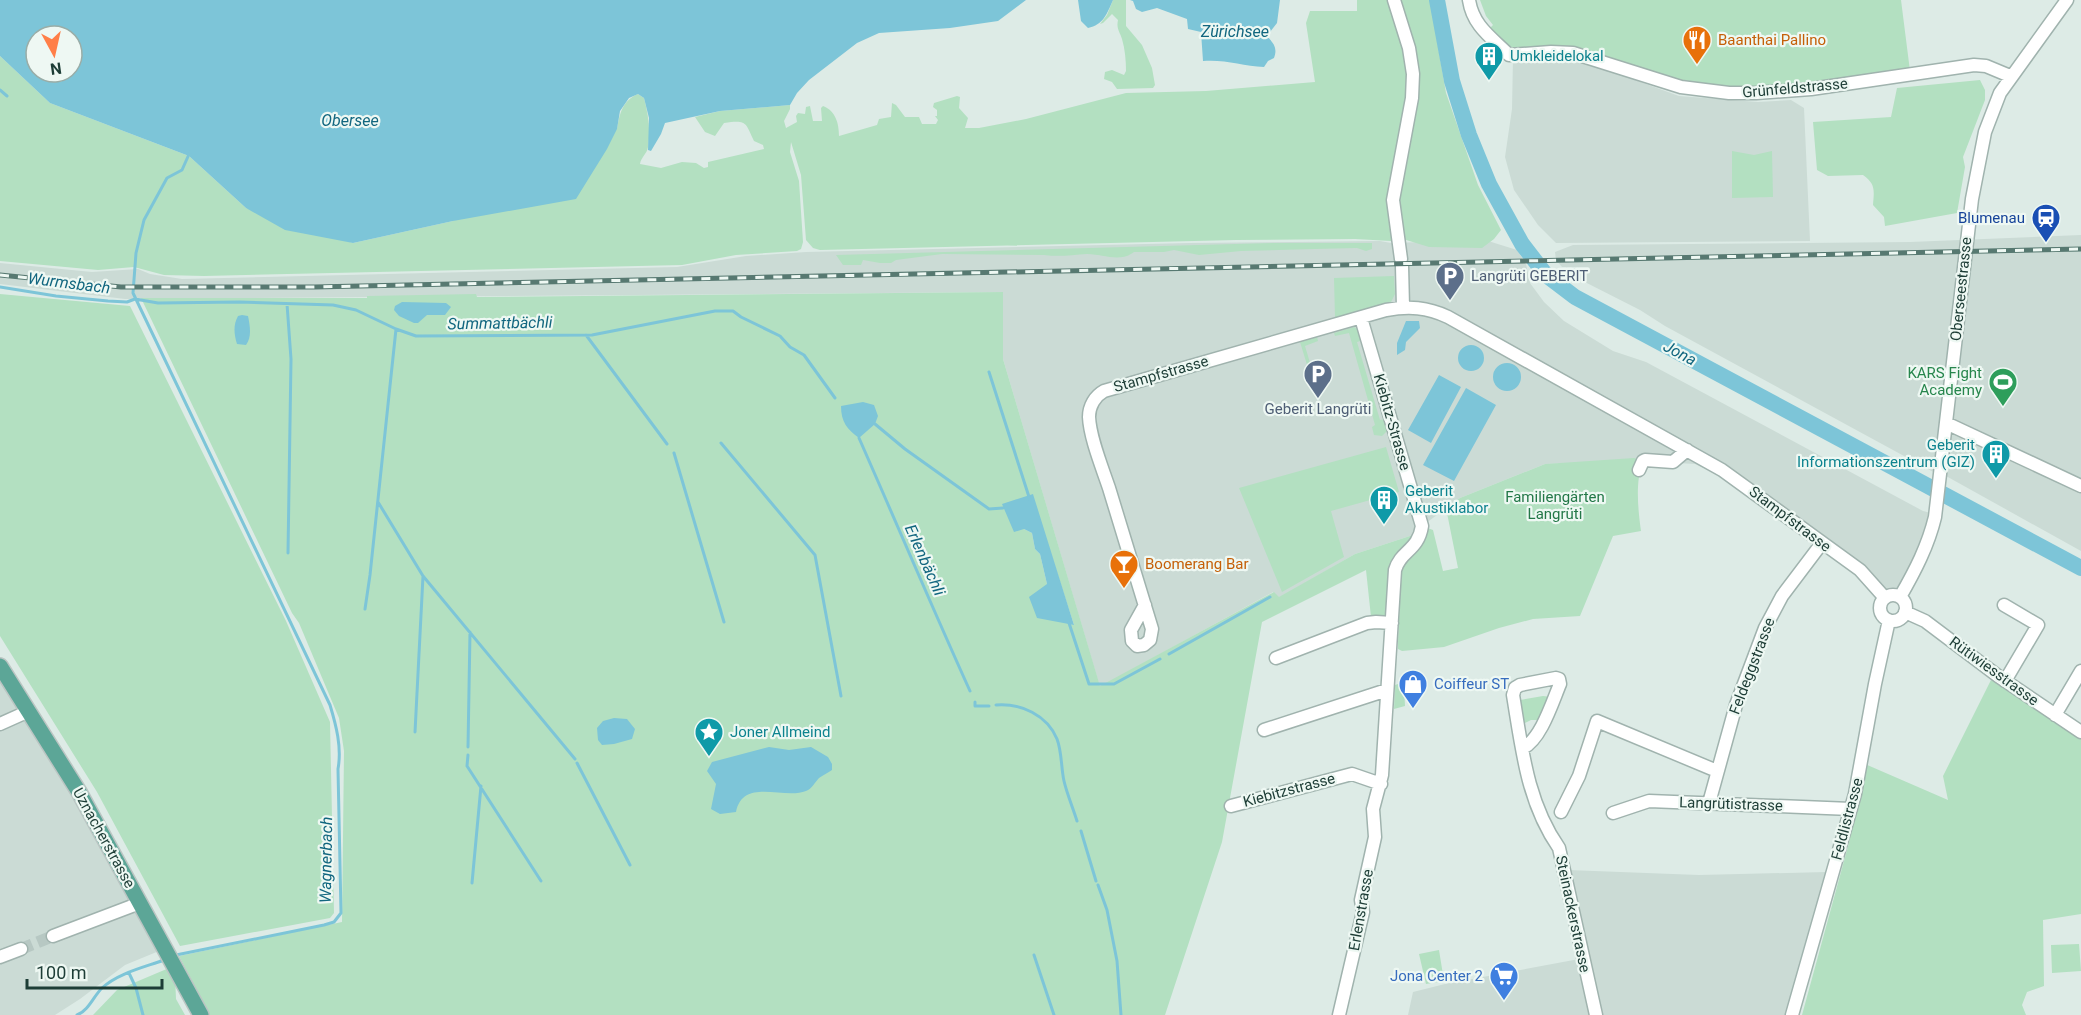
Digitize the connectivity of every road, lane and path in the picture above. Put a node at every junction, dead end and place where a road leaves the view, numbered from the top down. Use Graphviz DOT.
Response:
graph roads {
  1 [pos="1394,0"];
  2 [pos="1469,0"];
  3 [pos="2067,0"];
  4 [pos="2010,76"];
  5 [pos="1403,308"];
  6 [pos="1361,318"];
  7 [pos="1946,423"];
  8 [pos="1687,450"];
  9 [pos="1640,470"];
  10 [pos="2081,486"];
  11 [pos="1822,543"];
  12 [pos="1900,597"];
  13 [pos="1886,598"];
  14 [pos="1145,605"];
  15 [pos="2004,605"];
  16 [pos="1905,612"];
  17 [pos="1889,620"];
  18 [pos="1392,623"];
  19 [pos="1276,658"];
  20 [pos="0,666"];
  21 [pos="2081,671"];
  22 [pos="2005,681"];
  23 [pos="1387,690"];
  24 [pos="29,711"];
  25 [pos="2055,715"];
  26 [pos="0,724"];
  27 [pos="1264,730"];
  28 [pos="2081,732"];
  29 [pos="1523,748"];
  30 [pos="1717,771"];
  31 [pos="1381,784"];
  32 [pos="1709,803"];
  33 [pos="1231,806"];
  34 [pos="1851,809"];
  35 [pos="1562,812"];
  36 [pos="1613,813"];
  37 [pos="140,903"];
  38 [pos="53,936"];
  39 [pos="21,949"];
  40 [pos="0,957"];
  41 [pos="201,1015"];
  42 [pos="1339,1015"];
  43 [pos="1596,1015"];
  44 [pos="1792,1015"];
  1 -- 5 [label="street"];
  2 -- 4 [label="street, Grünfeldstrasse"];
  3 -- 4 [label="street, Oberseestrasse"];
  4 -- 7 [label="street, Oberseestrasse"];
  5 -- 6 [label="street, Stampfstrasse"];
  5 -- 8 [label="street, Stampfstrasse"];
  6 -- 14 [label="street, Stampfstrasse"];
  6 -- 18 [label="street, Kiebitz-Strasse"];
  7 -- 10 [label="street"];
  7 -- 12 [label="street"];
  8 -- 9 [label="street"];
  8 -- 11 [label="street, Stampfstrasse"];
  11 -- 13 [label="street, Stampfstrasse"];
  11 -- 30 [label="street, Feldeggstrasse"];
  12 -- 13 [label="street"];
  12 -- 16 [label="street"];
  13 -- 17 [label="street"];
  15 -- 22 [label="street"];
  16 -- 17 [label="street"];
  16 -- 22 [label="street, Rütiwiesstrasse"];
  17 -- 34 [label="street, Feldlistrasse"];
  18 -- 19 [label="street"];
  18 -- 23 [label="street"];
  20 -- 24 [label="main road, Uznacherstrasse"];
  21 -- 25 [label="street"];
  22 -- 25 [label="street, Rütiwiesstrasse"];
  23 -- 27 [label="street"];
  23 -- 31 [label="street"];
  24 -- 26 [label="street"];
  24 -- 37 [label="main road, Uznacherstrasse"];
  25 -- 28 [label="street, Rütiwiesstrasse"];
  29 -- 29 [label="street, Steinackerstrasse"];
  29 -- 43 [label="street, Steinackerstrasse"];
  30 -- 32 [label="street, Feldeggstrasse"];
  30 -- 35 [label="street"];
  31 -- 33 [label="street, Kiebitzstrasse"];
  31 -- 42 [label="street, Erlenstrasse"];
  32 -- 34 [label="street, Langrütistrasse"];
  32 -- 36 [label="street, Langrütistrasse"];
  34 -- 44 [label="street, Feldlistrasse"];
  37 -- 38 [label="street"];
  37 -- 41 [label="main road, Uznacherstrasse"];
  39 -- 40 [label="street"];
}
